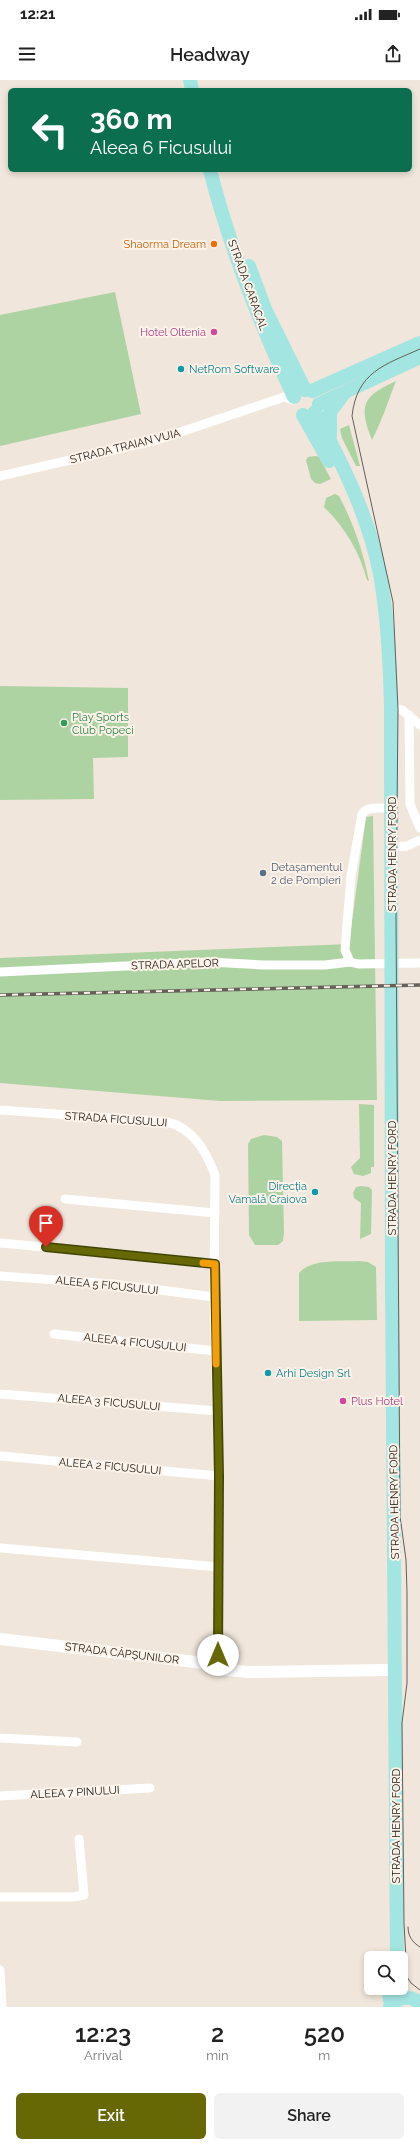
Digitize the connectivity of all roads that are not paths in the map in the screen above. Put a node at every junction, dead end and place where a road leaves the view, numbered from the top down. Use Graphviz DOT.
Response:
graph roads {
  1 [pos="211,172"];
  2 [pos="219,172"];
  3 [pos="420,343"];
  4 [pos="285,350"];
  5 [pos="420,357"];
  6 [pos="333,381"];
  7 [pos="347,389"];
  8 [pos="301,394"];
  9 [pos="312,410"];
  10 [pos="332,446"];
  11 [pos="0,476"];
  12 [pos="391,707"];
  13 [pos="410,715"];
  14 [pos="420,725"];
  15 [pos="384,808"];
  16 [pos="420,828"];
  17 [pos="420,840"];
  18 [pos="392,847"];
  19 [pos="350,962"];
  20 [pos="417,963"];
  21 [pos="0,972"];
  22 [pos="0,1110"];
  23 [pos="65,1199"];
  24 [pos="215,1213"];
  25 [pos="0,1243"];
  26 [pos="215,1264"];
  27 [pos="0,1276"];
  28 [pos="214,1297"];
  29 [pos="54,1334"];
  30 [pos="216,1351"];
  31 [pos="0,1394"];
  32 [pos="218,1411"];
  33 [pos="0,1456"];
  34 [pos="219,1476"];
  35 [pos="1,1548"];
  36 [pos="219,1567"];
  37 [pos="0,1639"];
  38 [pos="218,1669"];
  39 [pos="387,1670"];
  40 [pos="0,1738"];
  41 [pos="77,1742"];
  42 [pos="150,1788"];
  43 [pos="0,1796"];
  44 [pos="80,1840"];
  45 [pos="0,1896"];
  46 [pos="387,1951"];
  47 [pos="397,1951"];
  48 [pos="0,1970"];
  49 [pos="389,1995"];
  50 [pos="409,1996"];
  51 [pos="391,2006"];
  52 [pos="2,2007"];
  1 -- 8 [label="main road, STRADA CARACAL"];
  2 -- 4 [label="main road, STRADA CARACAL"];
  3 -- 6 [label="main road"];
  4 -- 6 [label="main road"];
  4 -- 8 [label="main road, STRADA CARACAL"];
  5 -- 7 [label="main road"];
  6 -- 8 [label="main road"];
  7 -- 9 [label="main road"];
  7 -- 10 [label="main road"];
  8 -- 9 [label="main road"];
  8 -- 9 [label="main road"];
  8 -- 11 [label="street, STRADA TRAIAN VUIA"];
  9 -- 10 [label="main road, STRADA HENRY FORD"];
  9 -- 15 [label="main road, STRADA HENRY FORD"];
  10 -- 12 [label="main road, STRADA HENRY FORD"];
  12 -- 13 [label="street"];
  12 -- 18 [label="main road, STRADA HENRY FORD"];
  13 -- 14 [label="street"];
  13 -- 16 [label="street"];
  15 -- 19 [label="street"];
  15 -- 39 [label="main road, STRADA HENRY FORD"];
  17 -- 18 [label="street"];
  18 -- 47 [label="main road, STRADA HENRY FORD"];
  19 -- 20 [label="street, STRADA APELOR"];
  19 -- 21 [label="street, STRADA APELOR"];
  22 -- 24 [label="street, STRADA FICUSULUI"];
  23 -- 24 [label="street"];
  24 -- 26 [label="street, STRADA FICUSULUI"];
  25 -- 26 [label="street"];
  26 -- 28 [label="street, STRADA FICUSULUI"];
  27 -- 28 [label="street, ALEEA 5 FICUSULUI"];
  28 -- 30 [label="street, STRADA FICUSULUI"];
  29 -- 30 [label="street, ALEEA 4 FICUSULUI"];
  30 -- 32 [label="street, STRADA FICUSULUI"];
  31 -- 32 [label="street, ALEEA 3 FICUSULUI"];
  32 -- 34 [label="street, STRADA FICUSULUI"];
  33 -- 34 [label="street, ALEEA 2 FICUSULUI"];
  34 -- 36 [label="street, STRADA FICUSULUI"];
  35 -- 36 [label="street"];
  36 -- 38 [label="street, STRADA FICUSULUI"];
  37 -- 38 [label="street, STRADA CĂPȘUNILOR"];
  38 -- 39 [label="street, STRADA CĂPȘUNILOR"];
  39 -- 46 [label="main road, STRADA HENRY FORD"];
  40 -- 41 [label="street"];
  42 -- 43 [label="street, ALEEA 7 PINULUI"];
  44 -- 45 [label="street"];
  48 -- 52 [label="street"];
  49 -- 51 [label="main road"];
  50 -- 51 [label="main road"];
}
